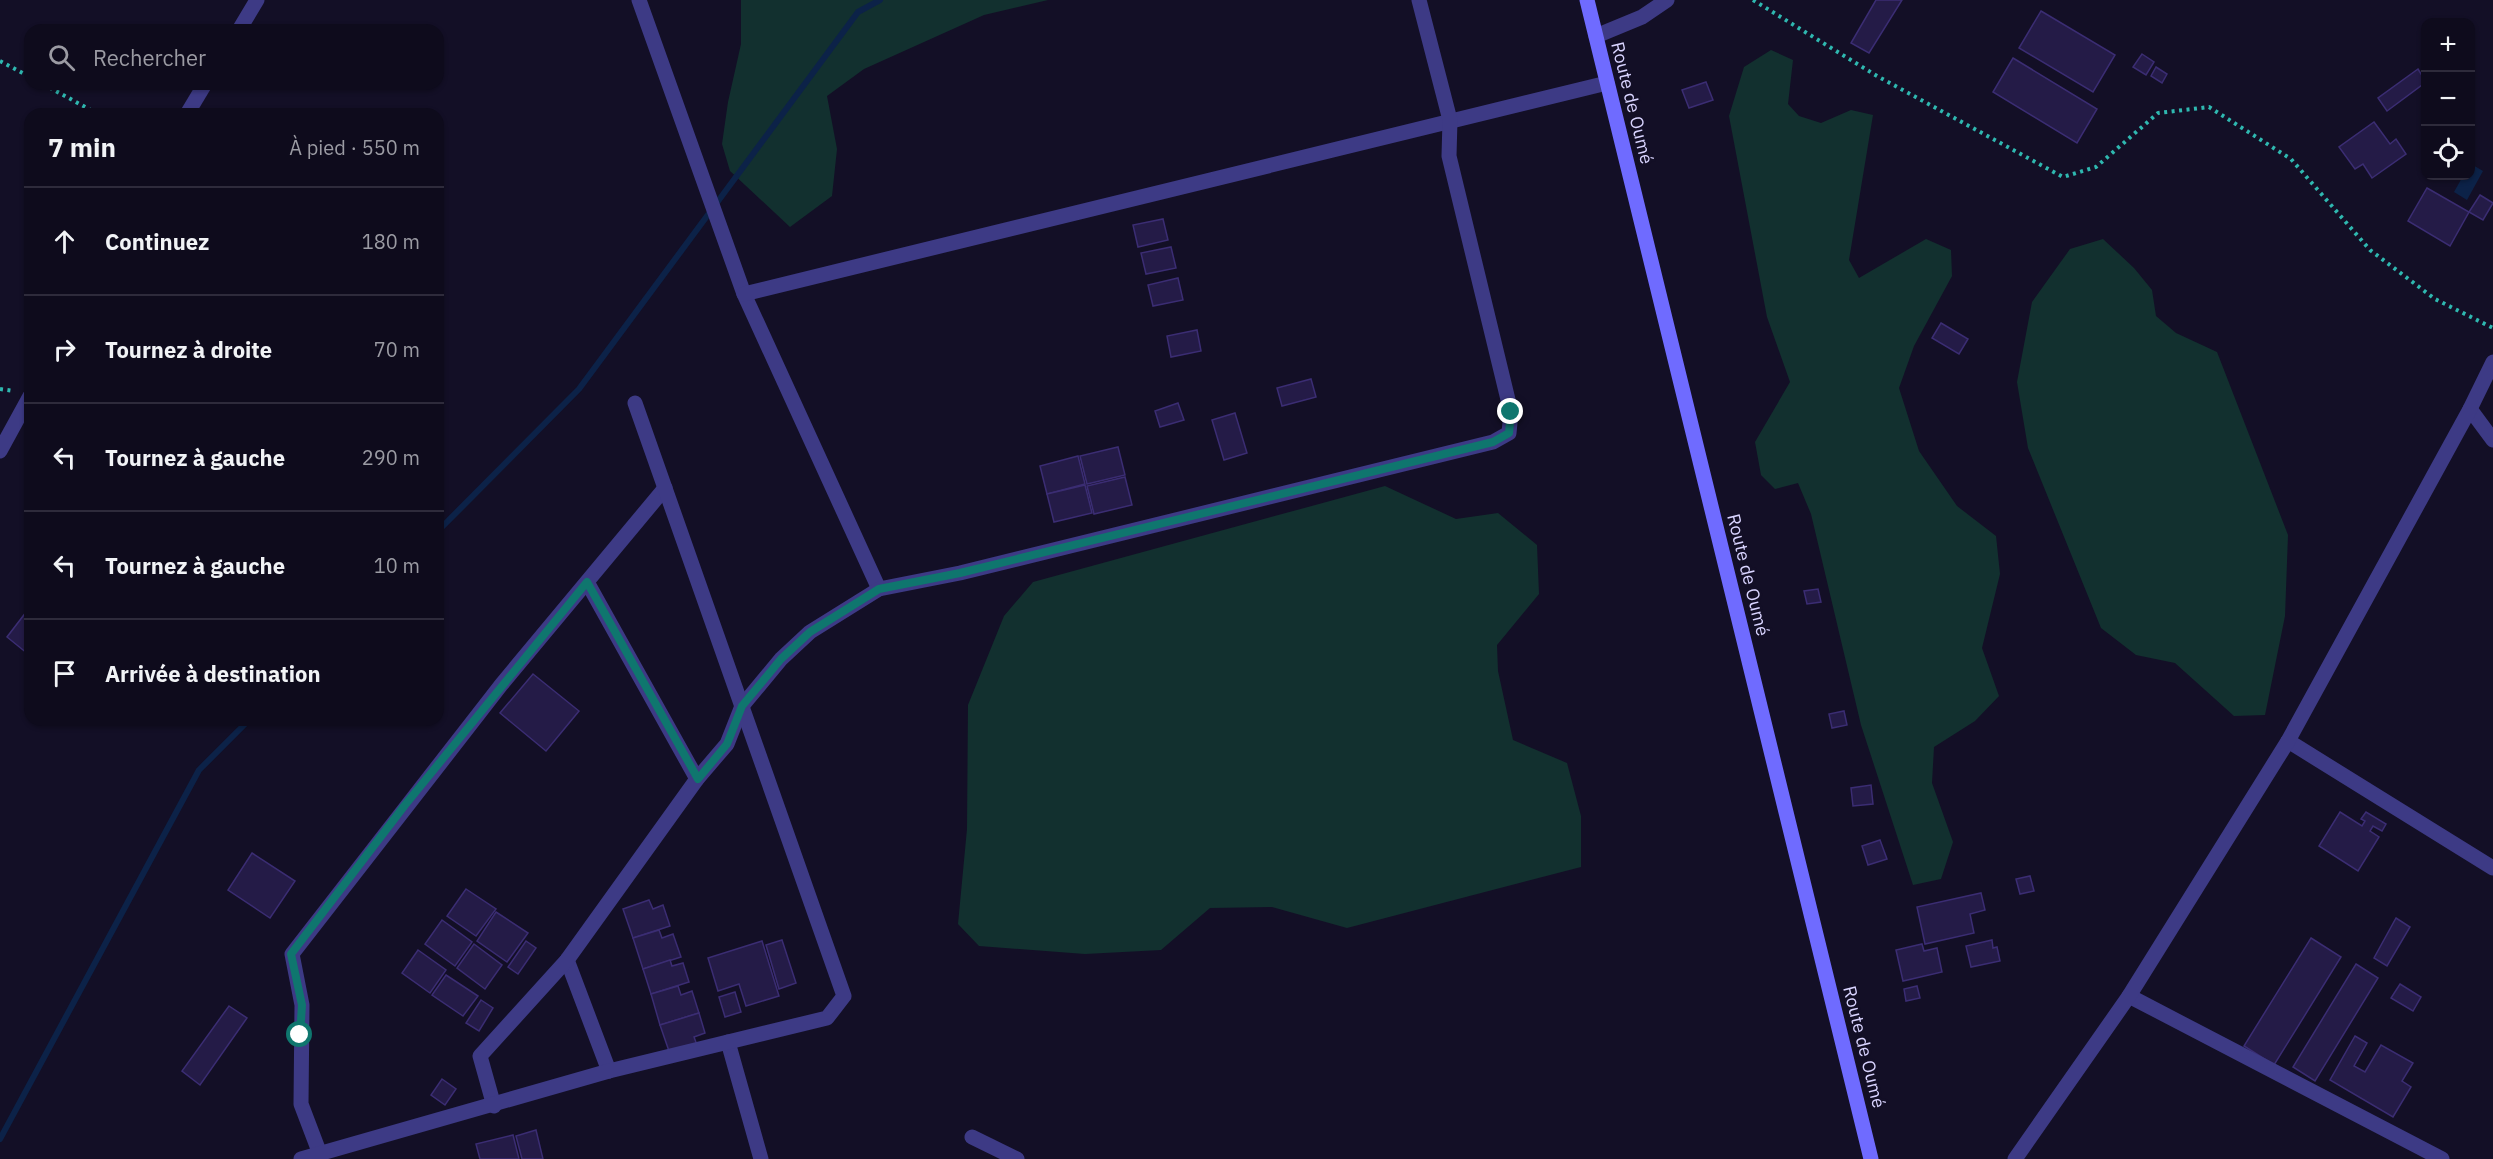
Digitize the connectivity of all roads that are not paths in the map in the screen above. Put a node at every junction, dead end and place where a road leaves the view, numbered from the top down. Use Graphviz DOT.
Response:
graph roads {
  1 [pos="257,0"];
  2 [pos="639,0"];
  3 [pos="1419,0"];
  4 [pos="1587,0"];
  5 [pos="1667,0"];
  6 [pos="243,24"];
  7 [pos="1596,36"];
  8 [pos="1607,84"];
  9 [pos="201,90"];
  10 [pos="191,108"];
  11 [pos="1450,120"];
  12 [pos="744,294"];
  13 [pos="2493,362"];
  14 [pos="635,403"];
  15 [pos="24,407"];
  16 [pos="2470,409"];
  17 [pos="2493,440"];
  18 [pos="0,452"];
  19 [pos="665,488"];
  20 [pos="587,582"];
  21 [pos="879,589"];
  22 [pos="742,706"];
  23 [pos="2288,741"];
  24 [pos="698,779"];
  25 [pos="2493,868"];
  26 [pos="567,960"];
  27 [pos="2130,996"];
  28 [pos="728,1042"];
  29 [pos="609,1071"];
  30 [pos="494,1106"];
  31 [pos="972,1137"];
  32 [pos="320,1154"];
  33 [pos="301,1159"];
  34 [pos="761,1159"];
  35 [pos="1017,1159"];
  36 [pos="1871,1159"];
  37 [pos="2015,1159"];
  38 [pos="2442,1159"];
  1 -- 6 [label="street"];
  2 -- 12 [label="street"];
  3 -- 11 [label="street"];
  4 -- 7 [label="main road, Route de Oumé"];
  5 -- 7 [label="street"];
  7 -- 8 [label="main road, Route de Oumé"];
  8 -- 11 [label="street"];
  8 -- 36 [label="main road, Route de Oumé"];
  9 -- 10 [label="street"];
  11 -- 12 [label="street"];
  11 -- 21 [label="street"];
  12 -- 21 [label="street"];
  13 -- 16 [label="street"];
  14 -- 19 [label="street"];
  15 -- 18 [label="street"];
  16 -- 17 [label="street"];
  16 -- 23 [label="street"];
  19 -- 20 [label="street"];
  19 -- 22 [label="street"];
  20 -- 24 [label="street"];
  20 -- 32 [label="street"];
  21 -- 22 [label="street"];
  22 -- 24 [label="street"];
  22 -- 28 [label="street"];
  23 -- 25 [label="street"];
  23 -- 27 [label="street"];
  24 -- 26 [label="street"];
  26 -- 29 [label="street"];
  26 -- 30 [label="street"];
  27 -- 37 [label="street"];
  27 -- 38 [label="street"];
  28 -- 29 [label="street"];
  28 -- 34 [label="street"];
  29 -- 30 [label="street"];
  30 -- 32 [label="street"];
  31 -- 35 [label="street"];
  32 -- 33 [label="street"];
}
